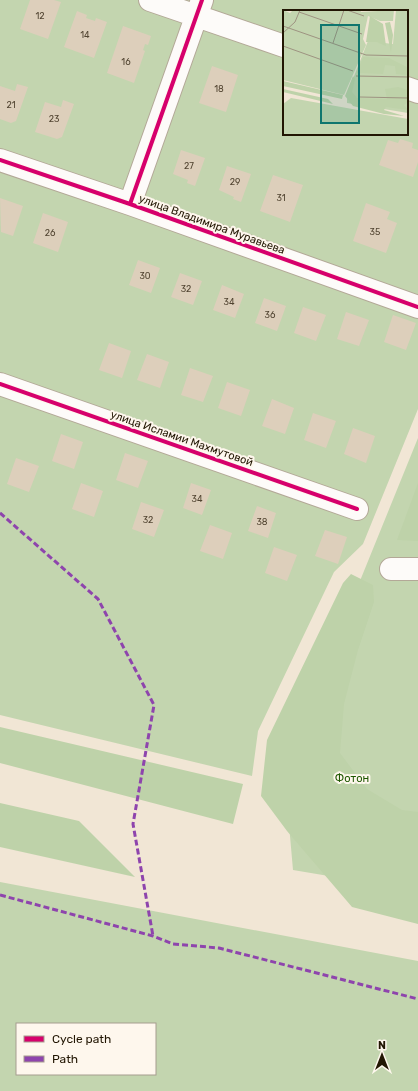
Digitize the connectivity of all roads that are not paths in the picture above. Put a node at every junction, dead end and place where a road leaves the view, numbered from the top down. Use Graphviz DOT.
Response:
graph roads {
  1 [pos="150,0"];
  2 [pos="199,8"];
  3 [pos="283,46"];
  4 [pos="408,88"];
  5 [pos="418,92"];
  6 [pos="0,160"];
  7 [pos="130,204"];
  8 [pos="418,307"];
  9 [pos="0,384"];
  10 [pos="357,510"];
  11 [pos="391,569"];
  12 [pos="418,569"];
  1 -- 2 [label="street"];
  2 -- 3 [label="street"];
  2 -- 7 [label="street"];
  4 -- 5 [label="street"];
  6 -- 7 [label="street, улица Владимира Муравьева"];
  7 -- 8 [label="street, улица Владимира Муравьева"];
  9 -- 10 [label="street, улица Исламии Махмутовой"];
  11 -- 12 [label="street"];
}
